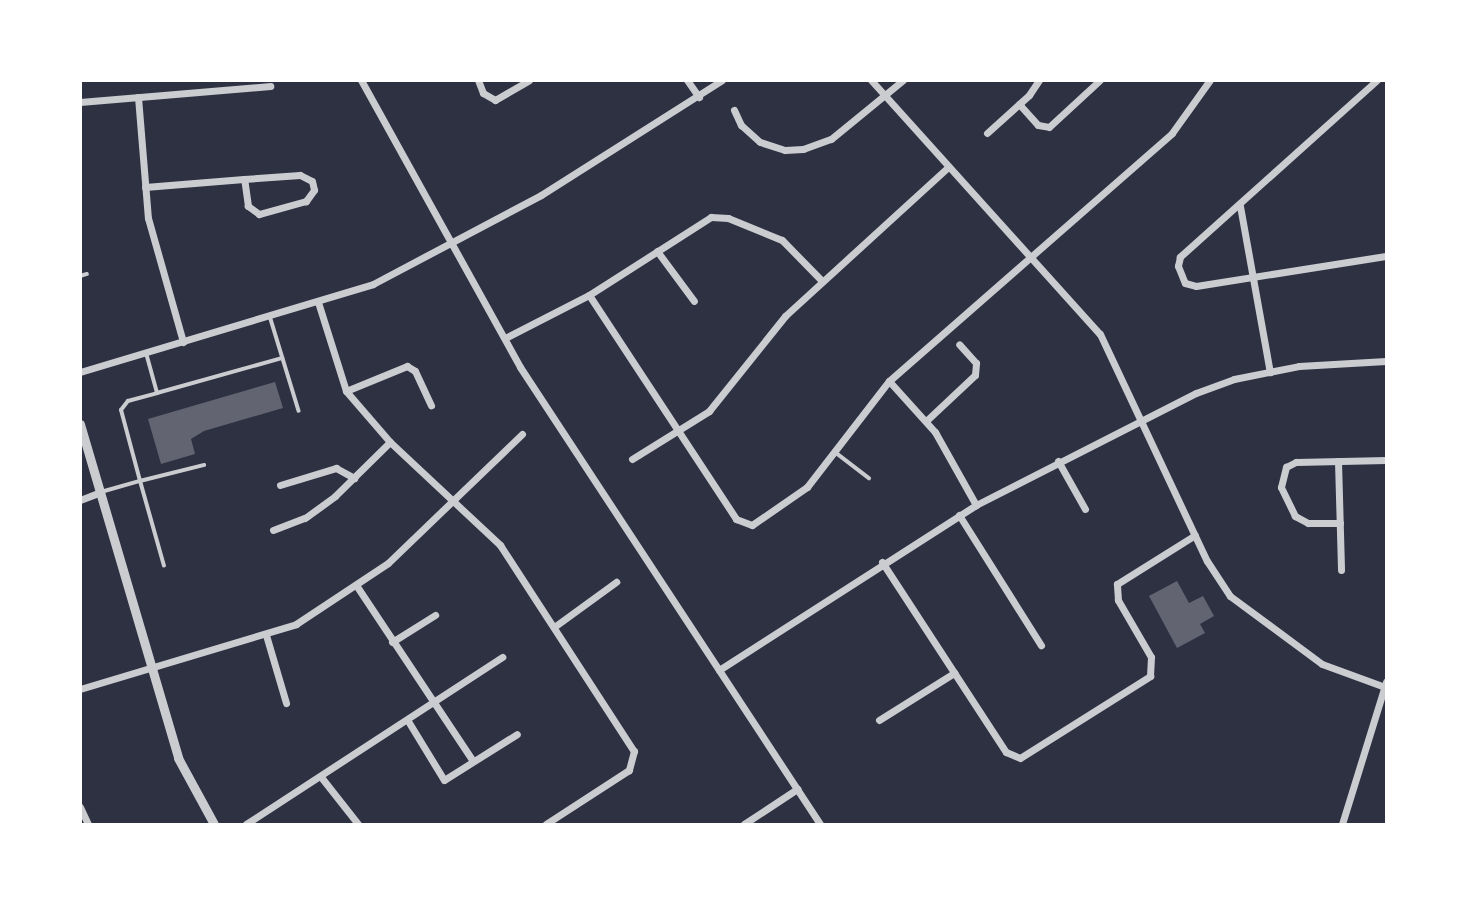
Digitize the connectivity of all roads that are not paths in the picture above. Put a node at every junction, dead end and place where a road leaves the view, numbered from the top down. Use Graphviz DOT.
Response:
graph roads {
  1 [pos="361,80"];
  2 [pos="478,80"];
  3 [pos="529,80"];
  4 [pos="687,80"];
  5 [pos="722,80"];
  6 [pos="871,80"];
  7 [pos="902,80"];
  8 [pos="1040,80"];
  9 [pos="1100,80"];
  10 [pos="1209,80"];
  11 [pos="1377,80"];
  12 [pos="270,86"];
  13 [pos="883,94"];
  14 [pos="138,97"];
  15 [pos="699,97"];
  16 [pos="80,102"];
  17 [pos="1019,104"];
  18 [pos="734,110"];
  19 [pos="987,132"];
  20 [pos="948,167"];
  21 [pos="244,179"];
  22 [pos="145,187"];
  23 [pos="1240,206"];
  24 [pos="453,244"];
  25 [pos="657,251"];
  26 [pos="1387,256"];
  27 [pos="1029,258"];
  28 [pos="87,274"];
  29 [pos="80,276"];
  30 [pos="1252,276"];
  31 [pos="822,281"];
  32 [pos="589,295"];
  33 [pos="694,301"];
  34 [pos="318,302"];
  35 [pos="270,316"];
  36 [pos="505,338"];
  37 [pos="183,342"];
  38 [pos="959,344"];
  39 [pos="146,353"];
  40 [pos="282,358"];
  41 [pos="1387,361"];
  42 [pos="80,372"];
  43 [pos="1270,372"];
  44 [pos="889,382"];
  45 [pos="346,391"];
  46 [pos="157,393"];
  47 [pos="431,405"];
  48 [pos="299,411"];
  49 [pos="1139,420"];
  50 [pos="926,421"];
  51 [pos="80,424"];
  52 [pos="677,431"];
  53 [pos="522,434"];
  54 [pos="390,442"];
  55 [pos="834,451"];
  56 [pos="632,459"];
  57 [pos="1387,460"];
  58 [pos="1058,461"];
  59 [pos="1338,461"];
  60 [pos="204,465"];
  61 [pos="354,478"];
  62 [pos="869,478"];
  63 [pos="140,481"];
  64 [pos="280,485"];
  65 [pos="101,492"];
  66 [pos="80,500"];
  67 [pos="451,502"];
  68 [pos="976,505"];
  69 [pos="1085,509"];
  70 [pos="959,515"];
  71 [pos="1340,523"];
  72 [pos="273,530"];
  73 [pos="1195,535"];
  74 [pos="882,562"];
  75 [pos="164,566"];
  76 [pos="1341,570"];
  77 [pos="616,582"];
  78 [pos="356,585"];
  79 [pos="435,615"];
  80 [pos="554,627"];
  81 [pos="266,635"];
  82 [pos="392,642"];
  83 [pos="1041,645"];
  84 [pos="502,656"];
  85 [pos="152,668"];
  86 [pos="719,670"];
  87 [pos="954,673"];
  88 [pos="1386,685"];
  89 [pos="80,690"];
  90 [pos="286,703"];
  91 [pos="434,705"];
  92 [pos="879,720"];
  93 [pos="408,721"];
  94 [pos="517,734"];
  95 [pos="474,761"];
  96 [pos="321,777"];
  97 [pos="797,789"];
  98 [pos="80,807"];
  99 [pos="88,824"];
  100 [pos="214,824"];
  101 [pos="246,824"];
  102 [pos="358,824"];
  103 [pos="546,824"];
  104 [pos="744,824"];
  105 [pos="820,824"];
  106 [pos="1342,824"];
  1 -- 24 [label="street"];
  2 -- 3 [label="street"];
  4 -- 15 [label="street"];
  5 -- 15 [label="street"];
  6 -- 13 [label="street"];
  7 -- 13 [label="street"];
  8 -- 17 [label="street"];
  9 -- 17 [label="street"];
  10 -- 27 [label="street"];
  11 -- 23 [label="street"];
  12 -- 14 [label="street"];
  13 -- 18 [label="street"];
  13 -- 20 [label="street"];
  14 -- 16 [label="street"];
  14 -- 22 [label="street"];
  15 -- 24 [label="street"];
  17 -- 19 [label="street"];
  20 -- 27 [label="street"];
  20 -- 31 [label="street"];
  21 -- 21 [label="street"];
  21 -- 22 [label="street"];
  22 -- 37 [label="street"];
  23 -- 30 [label="street"];
  23 -- 30 [label="street"];
  24 -- 34 [label="street"];
  24 -- 36 [label="street"];
  25 -- 31 [label="street"];
  25 -- 32 [label="street"];
  25 -- 33 [label="street"];
  26 -- 30 [label="street"];
  27 -- 44 [label="street"];
  27 -- 49 [label="street"];
  28 -- 29 [label="lane"];
  30 -- 43 [label="street"];
  31 -- 52 [label="street"];
  32 -- 36 [label="street"];
  32 -- 52 [label="street"];
  34 -- 35 [label="street"];
  34 -- 45 [label="street"];
  35 -- 37 [label="street"];
  35 -- 40 [label="lane"];
  36 -- 86 [label="street"];
  37 -- 39 [label="street"];
  38 -- 50 [label="street"];
  39 -- 42 [label="street"];
  39 -- 46 [label="lane"];
  40 -- 46 [label="lane"];
  40 -- 48 [label="lane"];
  41 -- 43 [label="street"];
  43 -- 49 [label="street"];
  44 -- 50 [label="street"];
  44 -- 55 [label="street"];
  45 -- 47 [label="street"];
  45 -- 54 [label="street"];
  46 -- 63 [label="lane"];
  49 -- 58 [label="street"];
  49 -- 73 [label="street"];
  50 -- 68 [label="street"];
  51 -- 65 [label="street"];
  52 -- 55 [label="street"];
  52 -- 56 [label="street"];
  53 -- 67 [label="street"];
  54 -- 61 [label="street"];
  54 -- 67 [label="street"];
  55 -- 62 [label="lane"];
  57 -- 59 [label="street"];
  58 -- 68 [label="street"];
  58 -- 69 [label="street"];
  59 -- 71 [label="street"];
  59 -- 71 [label="street"];
  60 -- 63 [label="lane"];
  61 -- 64 [label="street"];
  61 -- 72 [label="street"];
  63 -- 65 [label="lane"];
  63 -- 75 [label="lane"];
  65 -- 66 [label="street"];
  65 -- 85 [label="street"];
  67 -- 78 [label="street"];
  67 -- 80 [label="street"];
  68 -- 70 [label="street"];
  70 -- 74 [label="street"];
  70 -- 83 [label="street"];
  71 -- 76 [label="street"];
  73 -- 87 [label="street"];
  73 -- 88 [label="street"];
  74 -- 86 [label="street"];
  74 -- 87 [label="street"];
  77 -- 80 [label="street"];
  78 -- 81 [label="street"];
  78 -- 82 [label="street"];
  79 -- 82 [label="street"];
  80 -- 103 [label="street"];
  81 -- 85 [label="street"];
  81 -- 90 [label="street"];
  82 -- 91 [label="street"];
  84 -- 91 [label="street"];
  85 -- 89 [label="street"];
  85 -- 100 [label="street"];
  86 -- 97 [label="street"];
  87 -- 92 [label="street"];
  88 -- 106 [label="street"];
  91 -- 93 [label="street"];
  91 -- 95 [label="street"];
  93 -- 95 [label="street"];
  93 -- 96 [label="street"];
  94 -- 95 [label="street"];
  96 -- 101 [label="street"];
  96 -- 102 [label="street"];
  97 -- 104 [label="street"];
  97 -- 105 [label="street"];
  98 -- 99 [label="street"];
}
